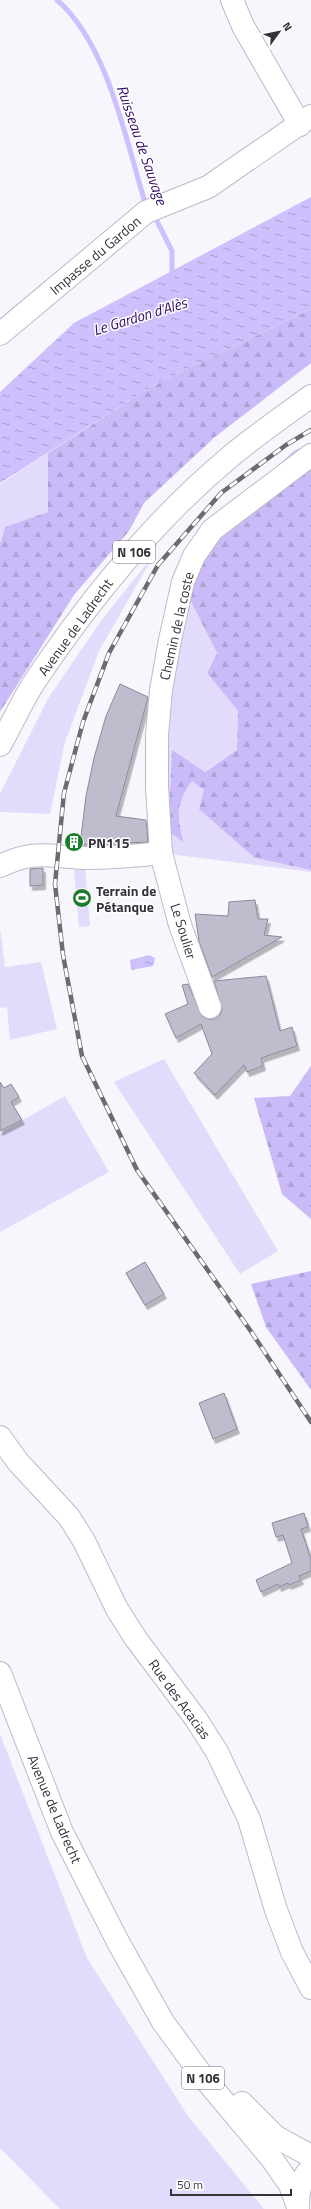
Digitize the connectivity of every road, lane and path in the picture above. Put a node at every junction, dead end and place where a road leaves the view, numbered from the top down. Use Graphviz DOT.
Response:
graph roads {
  1 [pos="232,0"];
  2 [pos="306,121"];
  3 [pos="0,334"];
  4 [pos="311,396"];
  5 [pos="311,455"];
  6 [pos="0,745"];
  7 [pos="161,853"];
  8 [pos="0,866"];
  9 [pos="210,1007"];
  10 [pos="0,1437"];
  11 [pos="0,1673"];
  12 [pos="118,1942"];
  13 [pos="311,1988"];
  14 [pos="311,2156"];
  15 [pos="311,2169"];
  16 [pos="299,2208"];
  1 -- 2 [label="street, Impasse du Gardon"];
  2 -- 3 [label="street, Impasse du Gardon"];
  4 -- 6 [label="street, Avenue de Ladrecht / N 106"];
  5 -- 7 [label="street, Chemin de la coste"];
  7 -- 8 [label="street"];
  7 -- 9 [label="street, Le Soulier"];
  10 -- 13 [label="street, Rue des Acacias"];
  11 -- 12 [label="street, Avenue de Ladrecht / N 106"];
  12 -- 14 [label="street, Avenue de Ladrecht / N 106"];
  12 -- 16 [label="street, Avenue de Ladrecht / N 106"];
  15 -- 16 [label="street"];
}
